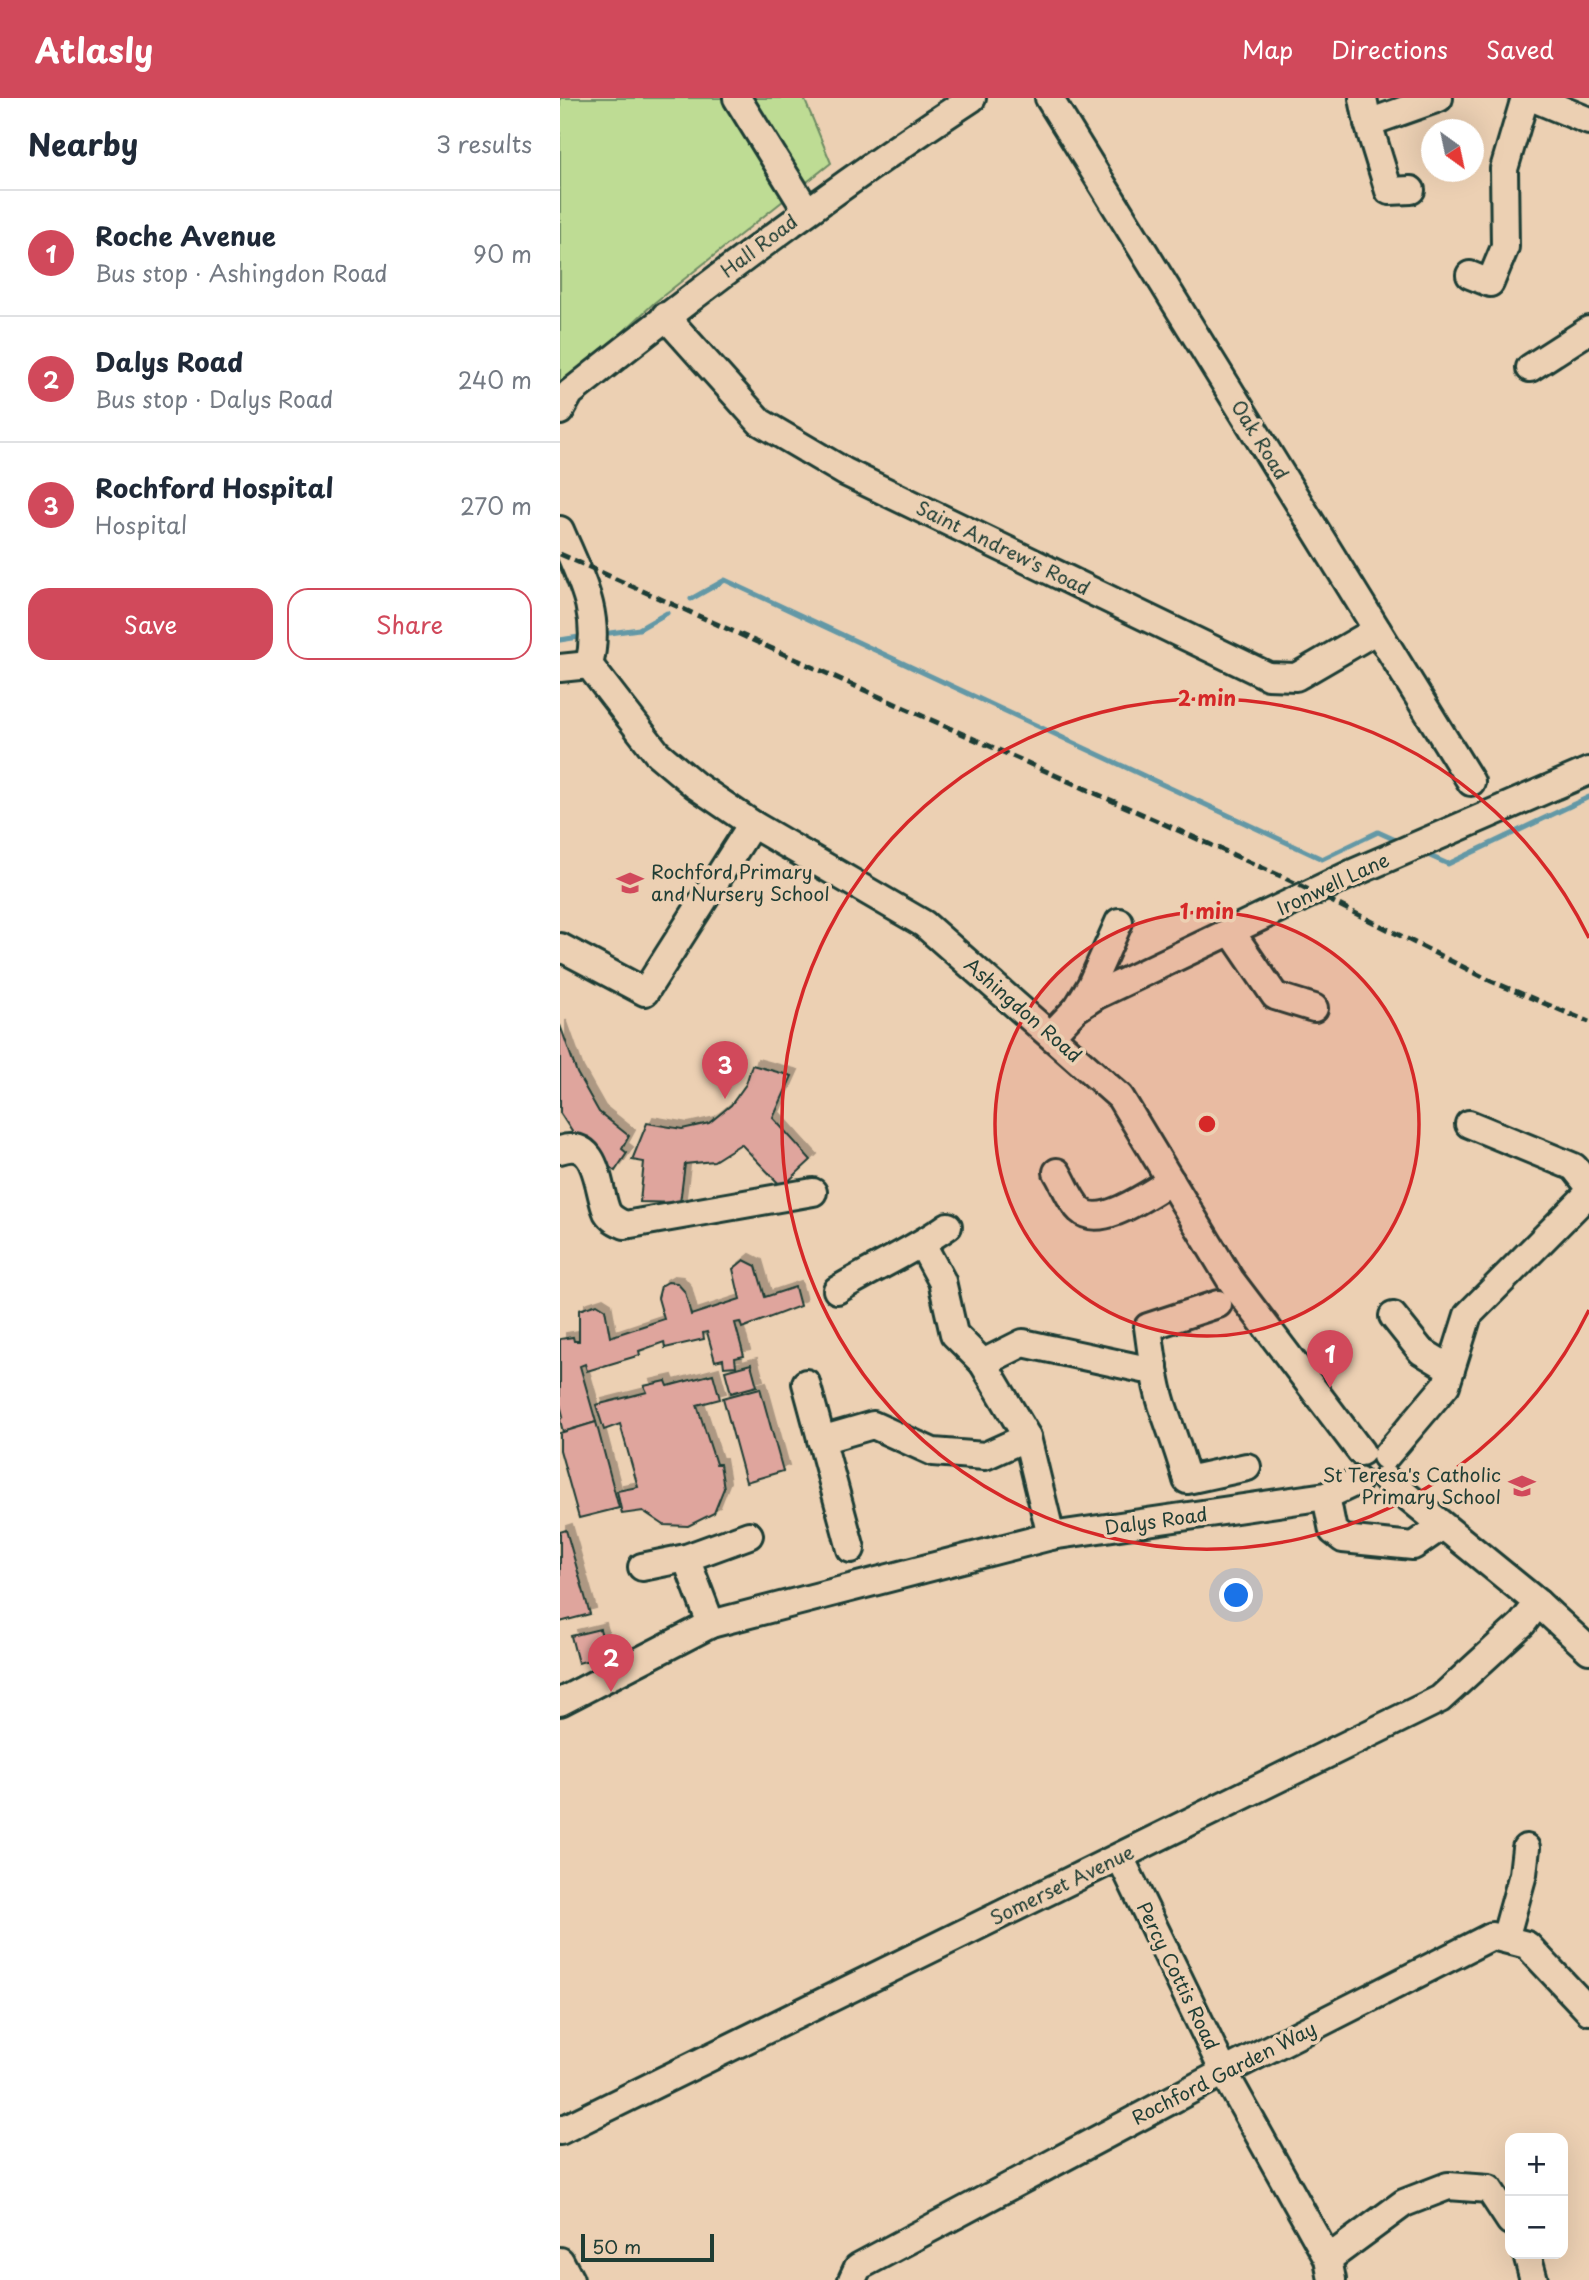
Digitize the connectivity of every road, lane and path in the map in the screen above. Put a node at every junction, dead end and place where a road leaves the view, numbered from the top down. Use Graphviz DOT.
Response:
graph roads {
  1 [pos="737,98"];
  2 [pos="972,98"];
  3 [pos="1049,98"];
  4 [pos="1439,98"];
  5 [pos="1525,98"];
  6 [pos="1533,98"];
  7 [pos="1365,111"];
  8 [pos="1589,121"];
  9 [pos="1411,190"];
  10 [pos="807,211"];
  11 [pos="1471,275"];
  12 [pos="665,316"];
  13 [pos="1589,330"];
  14 [pos="1530,368"];
  15 [pos="560,411"];
  16 [pos="560,530"];
  17 [pos="1377,630"];
  18 [pos="589,665"];
  19 [pos="560,668"];
  20 [pos="1589,771"];
  21 [pos="1471,782"];
  22 [pos="752,824"];
  23 [pos="1119,922"];
  24 [pos="1232,933"];
  25 [pos="560,947"];
  26 [pos="1314,1008"];
  27 [pos="1076,1009"];
  28 [pos="1052,1034"];
  29 [pos="1469,1124"];
  30 [pos="560,1150"];
  31 [pos="1057,1172"];
  32 [pos="1171,1181"];
  33 [pos="1589,1186"];
  34 [pos="813,1192"];
  35 [pos="1589,1193"];
  36 [pos="948,1226"];
  37 [pos="922,1244"];
  38 [pos="836,1290"];
  39 [pos="1218,1304"];
  40 [pos="1393,1316"];
  41 [pos="983,1363"];
  42 [pos="1154,1366"];
  43 [pos="1451,1369"];
  44 [pos="806,1382"];
  45 [pos="1027,1437"];
  46 [pos="821,1440"];
  47 [pos="1377,1463"];
  48 [pos="1247,1467"];
  49 [pos="1325,1496"];
  50 [pos="1442,1525"];
  51 [pos="750,1535"];
  52 [pos="1051,1536"];
  53 [pos="851,1549"];
  54 [pos="686,1558"];
  55 [pos="642,1567"];
  56 [pos="1538,1604"];
  57 [pos="711,1624"];
  58 [pos="1589,1650"];
  59 [pos="560,1702"];
  60 [pos="1526,1848"];
  61 [pos="1121,1857"];
  62 [pos="1505,1939"];
  63 [pos="1589,2011"];
  64 [pos="1224,2072"];
  65 [pos="560,2131"];
  66 [pos="1505,2213"];
  67 [pos="1528,2259"];
  68 [pos="560,2261"];
  69 [pos="1330,2269"];
  70 [pos="570,2280"];
  71 [pos="852,2280"];
  72 [pos="1534,2280"];
  1 -- 10 [label="street"];
  2 -- 10 [label="street, Hall Road"];
  3 -- 17 [label="street, Oak Road"];
  4 -- 7 [label="street"];
  5 -- 11 [label="street"];
  6 -- 8 [label="street"];
  7 -- 9 [label="street"];
  10 -- 12 [label="street, Hall Road"];
  12 -- 15 [label="street, Hall Road"];
  12 -- 17 [label="street, Saint Andrew's Road"];
  13 -- 14 [label="street"];
  16 -- 18 [label="street"];
  17 -- 21 [label="street, Oak Road"];
  18 -- 19 [label="street"];
  18 -- 22 [label="street, Ashingdon Road"];
  20 -- 24 [label="street, Ironwell Lane"];
  22 -- 25 [label="street"];
  22 -- 28 [label="street, Ashingdon Road"];
  23 -- 27 [label="street"];
  24 -- 26 [label="street"];
  24 -- 27 [label="street, Ironwell Lane"];
  27 -- 28 [label="street, Ironwell Lane"];
  28 -- 32 [label="street, Ashingdon Road"];
  29 -- 33 [label="street"];
  30 -- 34 [label="street"];
  31 -- 32 [label="street"];
  32 -- 47 [label="street, Ashingdon Road"];
  35 -- 43 [label="street"];
  36 -- 37 [label="street"];
  37 -- 38 [label="street"];
  37 -- 41 [label="street"];
  39 -- 42 [label="street"];
  40 -- 43 [label="street"];
  41 -- 42 [label="street"];
  41 -- 45 [label="street"];
  42 -- 48 [label="street"];
  43 -- 47 [label="street"];
  44 -- 46 [label="street"];
  45 -- 46 [label="street"];
  45 -- 52 [label="street"];
  46 -- 53 [label="street"];
  47 -- 49 [label="street, Dalys Road"];
  47 -- 50 [label="street, Ashingdon Road"];
  49 -- 50 [label="street"];
  49 -- 52 [label="street, Dalys Road"];
  50 -- 56 [label="street, Ashingdon Road"];
  51 -- 54 [label="street"];
  52 -- 57 [label="street, Dalys Road"];
  54 -- 55 [label="street"];
  54 -- 57 [label="street"];
  56 -- 58 [label="street, Ashingdon Road"];
  56 -- 61 [label="street, Somerset Avenue"];
  57 -- 59 [label="street, Dalys Road"];
  60 -- 62 [label="street"];
  61 -- 64 [label="street, Percy Cottis Road"];
  61 -- 65 [label="street, Somerset Avenue"];
  62 -- 63 [label="street"];
  62 -- 64 [label="street, Rochford Garden Way"];
  64 -- 69 [label="street, Percy Cottis Road"];
  64 -- 71 [label="street, Rochford Garden Way"];
  66 -- 69 [label="street"];
  67 -- 72 [label="street"];
  68 -- 70 [label="street"];
}
